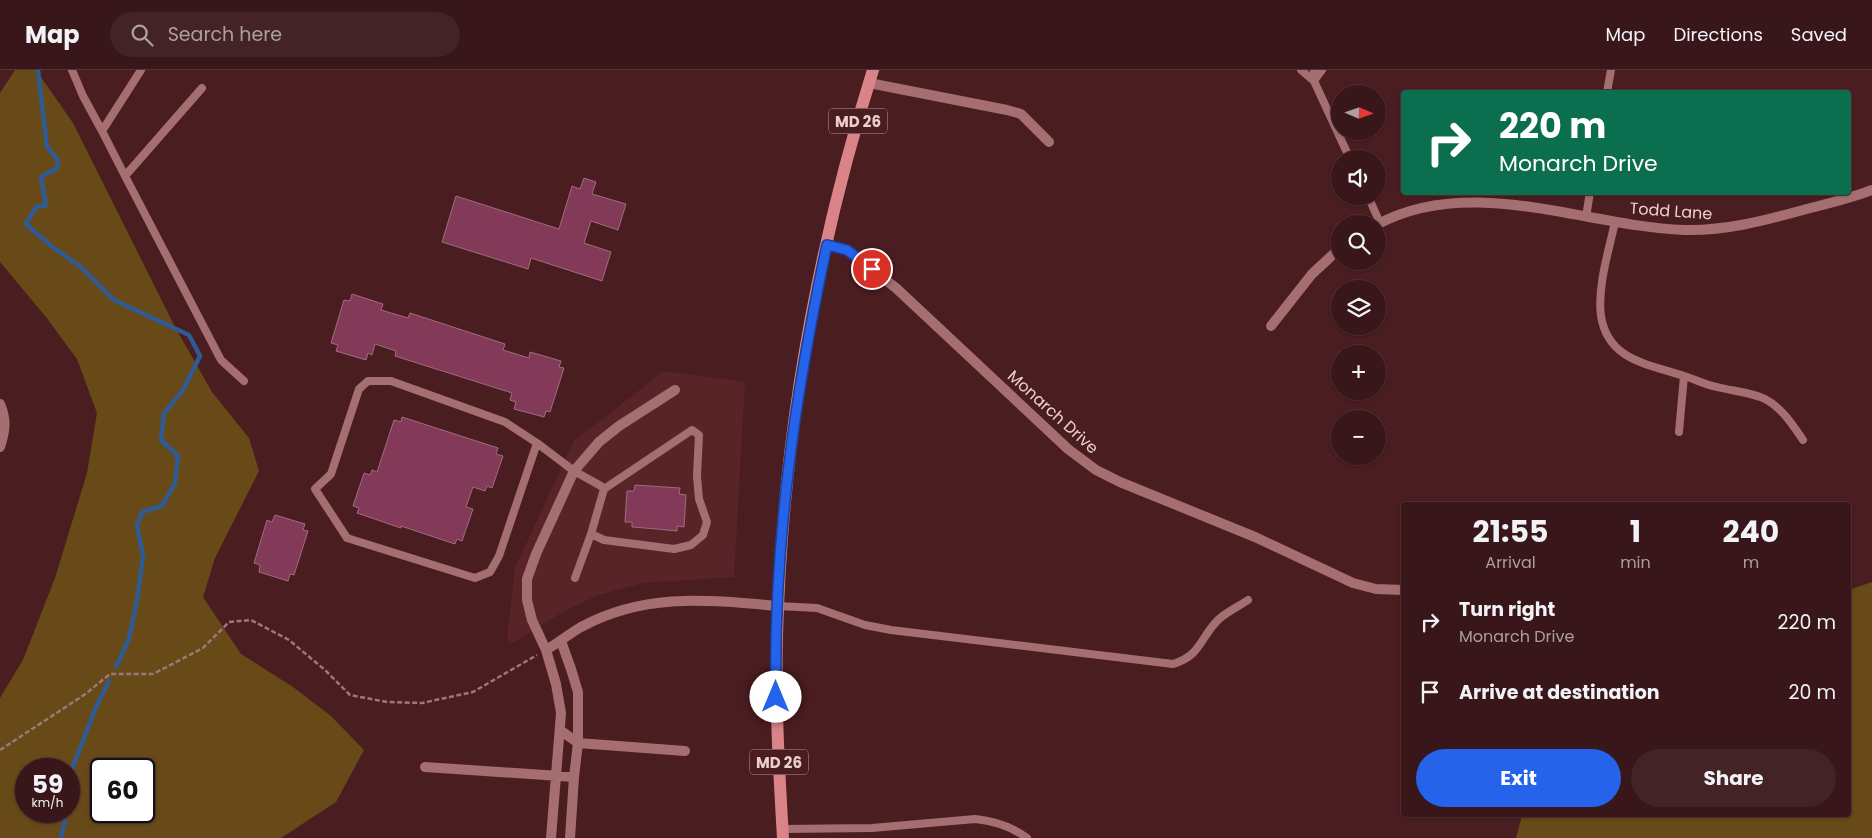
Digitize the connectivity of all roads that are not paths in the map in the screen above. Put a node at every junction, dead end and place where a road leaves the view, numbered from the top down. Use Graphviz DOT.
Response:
graph roads {
  1 [pos="72,70"];
  2 [pos="141,70"];
  3 [pos="873,70"];
  4 [pos="1301,70"];
  5 [pos="1314,70"];
  6 [pos="1322,70"];
  7 [pos="1610,70"];
  8 [pos="1314,81"];
  9 [pos="869,83"];
  10 [pos="202,88"];
  11 [pos="1607,90"];
  12 [pos="102,131"];
  13 [pos="1049,142"];
  14 [pos="1346,150"];
  15 [pos="125,176"];
  16 [pos="1872,190"];
  17 [pos="1590,195"];
  18 [pos="1586,217"];
  19 [pos="1386,221"];
  20 [pos="1615,222"];
  21 [pos="827,245"];
  22 [pos="1331,256"];
  23 [pos="1271,326"];
  24 [pos="1684,376"];
  25 [pos="244,381"];
  26 [pos="675,390"];
  27 [pos="0,404"];
  28 [pos="1679,432"];
  29 [pos="1803,440"];
  30 [pos="537,443"];
  31 [pos="0,448"];
  32 [pos="574,471"];
  33 [pos="604,489"];
  34 [pos="591,534"];
  35 [pos="575,578"];
  36 [pos="1401,590"];
  37 [pos="1248,600"];
  38 [pos="778,606"];
  39 [pos="561,641"];
  40 [pos="546,650"];
  41 [pos="560,730"];
  42 [pos="578,743"];
  43 [pos="685,751"];
  44 [pos="425,766"];
  45 [pos="556,776"];
  46 [pos="574,777"];
  47 [pos="783,833"];
  48 [pos="551,838"];
  49 [pos="570,838"];
  50 [pos="1027,838"];
  1 -- 12 [label="lane"];
  2 -- 12 [label="lane"];
  3 -- 9 [label="main road, MD 26"];
  4 -- 8 [label="lane"];
  5 -- 8 [label="lane"];
  6 -- 8 [label="lane"];
  7 -- 11 [label="lane"];
  8 -- 14 [label="lane"];
  9 -- 13 [label="street"];
  9 -- 21 [label="main road, MD 26"];
  10 -- 15 [label="lane"];
  12 -- 15 [label="lane"];
  15 -- 25 [label="lane"];
  16 -- 20 [label="street, Todd Lane"];
  17 -- 18 [label="lane"];
  18 -- 19 [label="street, Todd Lane"];
  18 -- 20 [label="street, Todd Lane"];
  20 -- 24 [label="lane"];
  21 -- 36 [label="street, Monarch Drive"];
  21 -- 38 [label="main road, MD 26"];
  22 -- 23 [label="street"];
  24 -- 28 [label="lane"];
  24 -- 29 [label="lane"];
  26 -- 32 [label="street"];
  27 -- 31 [label="street"];
  30 -- 30 [label="lane"];
  30 -- 32 [label="lane"];
  32 -- 33 [label="lane"];
  32 -- 40 [label="street"];
  33 -- 34 [label="lane"];
  33 -- 34 [label="lane"];
  34 -- 35 [label="lane"];
  37 -- 38 [label="lane"];
  38 -- 39 [label="street"];
  38 -- 47 [label="main road, MD 26"];
  39 -- 40 [label="street"];
  39 -- 42 [label="street"];
  40 -- 41 [label="street"];
  41 -- 42 [label="street"];
  41 -- 45 [label="street"];
  42 -- 43 [label="street"];
  42 -- 46 [label="street"];
  44 -- 45 [label="street"];
  45 -- 46 [label="street"];
  45 -- 48 [label="street"];
  46 -- 49 [label="street"];
  47 -- 50 [label="lane"];
}
